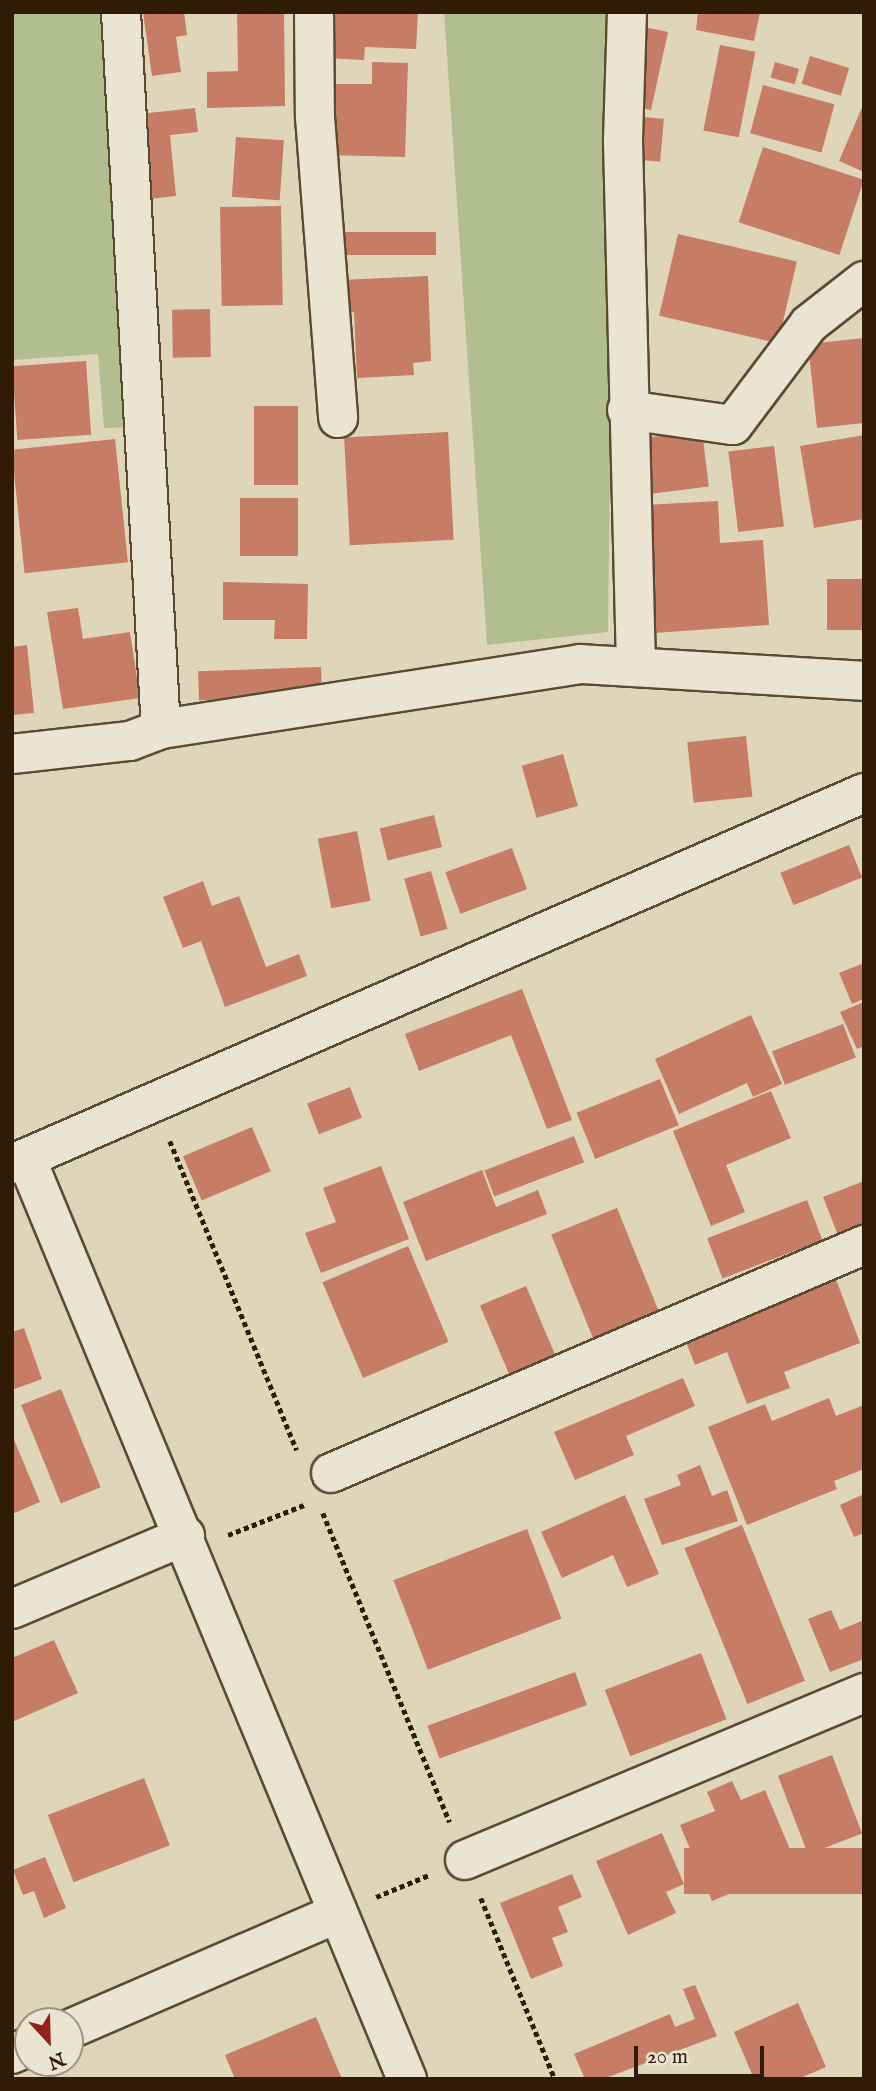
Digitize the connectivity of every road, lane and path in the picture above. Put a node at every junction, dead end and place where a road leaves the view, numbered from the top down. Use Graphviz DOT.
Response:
graph roads {
  1 [pos="121,12"];
  2 [pos="314,12"];
  3 [pos="627,12"];
  4 [pos="864,281"];
  5 [pos="627,410"];
  6 [pos="338,418"];
  7 [pos="636,666"];
  8 [pos="864,681"];
  9 [pos="161,729"];
  10 [pos="12,754"];
  11 [pos="864,793"];
  12 [pos="167,1134"];
  13 [pos="19,1161"];
  14 [pos="864,1245"];
  15 [pos="316,1467"];
  16 [pos="203,1537"];
  17 [pos="12,1609"];
  18 [pos="864,1693"];
  19 [pos="465,1860"];
  20 [pos="366,1885"];
  21 [pos="355,1905"];
  22 [pos="377,1911"];
  23 [pos="84,2023"];
  24 [pos="407,2079"];
  25 [pos="555,2079"];
  1 -- 9 [label="street"];
  2 -- 6 [label="street"];
  3 -- 5 [label="street"];
  4 -- 5 [label="street"];
  5 -- 7 [label="street"];
  7 -- 8 [label="street"];
  7 -- 9 [label="street"];
  9 -- 10 [label="street"];
  11 -- 13 [label="street"];
  12 -- 15 [label="path"];
  13 -- 16 [label="street"];
  14 -- 15 [label="street"];
  16 -- 17 [label="street"];
  16 -- 19 [label="path"];
  16 -- 21 [label="street"];
  18 -- 19 [label="street"];
  19 -- 21 [label="path"];
  19 -- 25 [label="path"];
  20 -- 21 [label="path"];
  21 -- 22 [label="path"];
  21 -- 23 [label="street"];
  21 -- 24 [label="street"];
}
